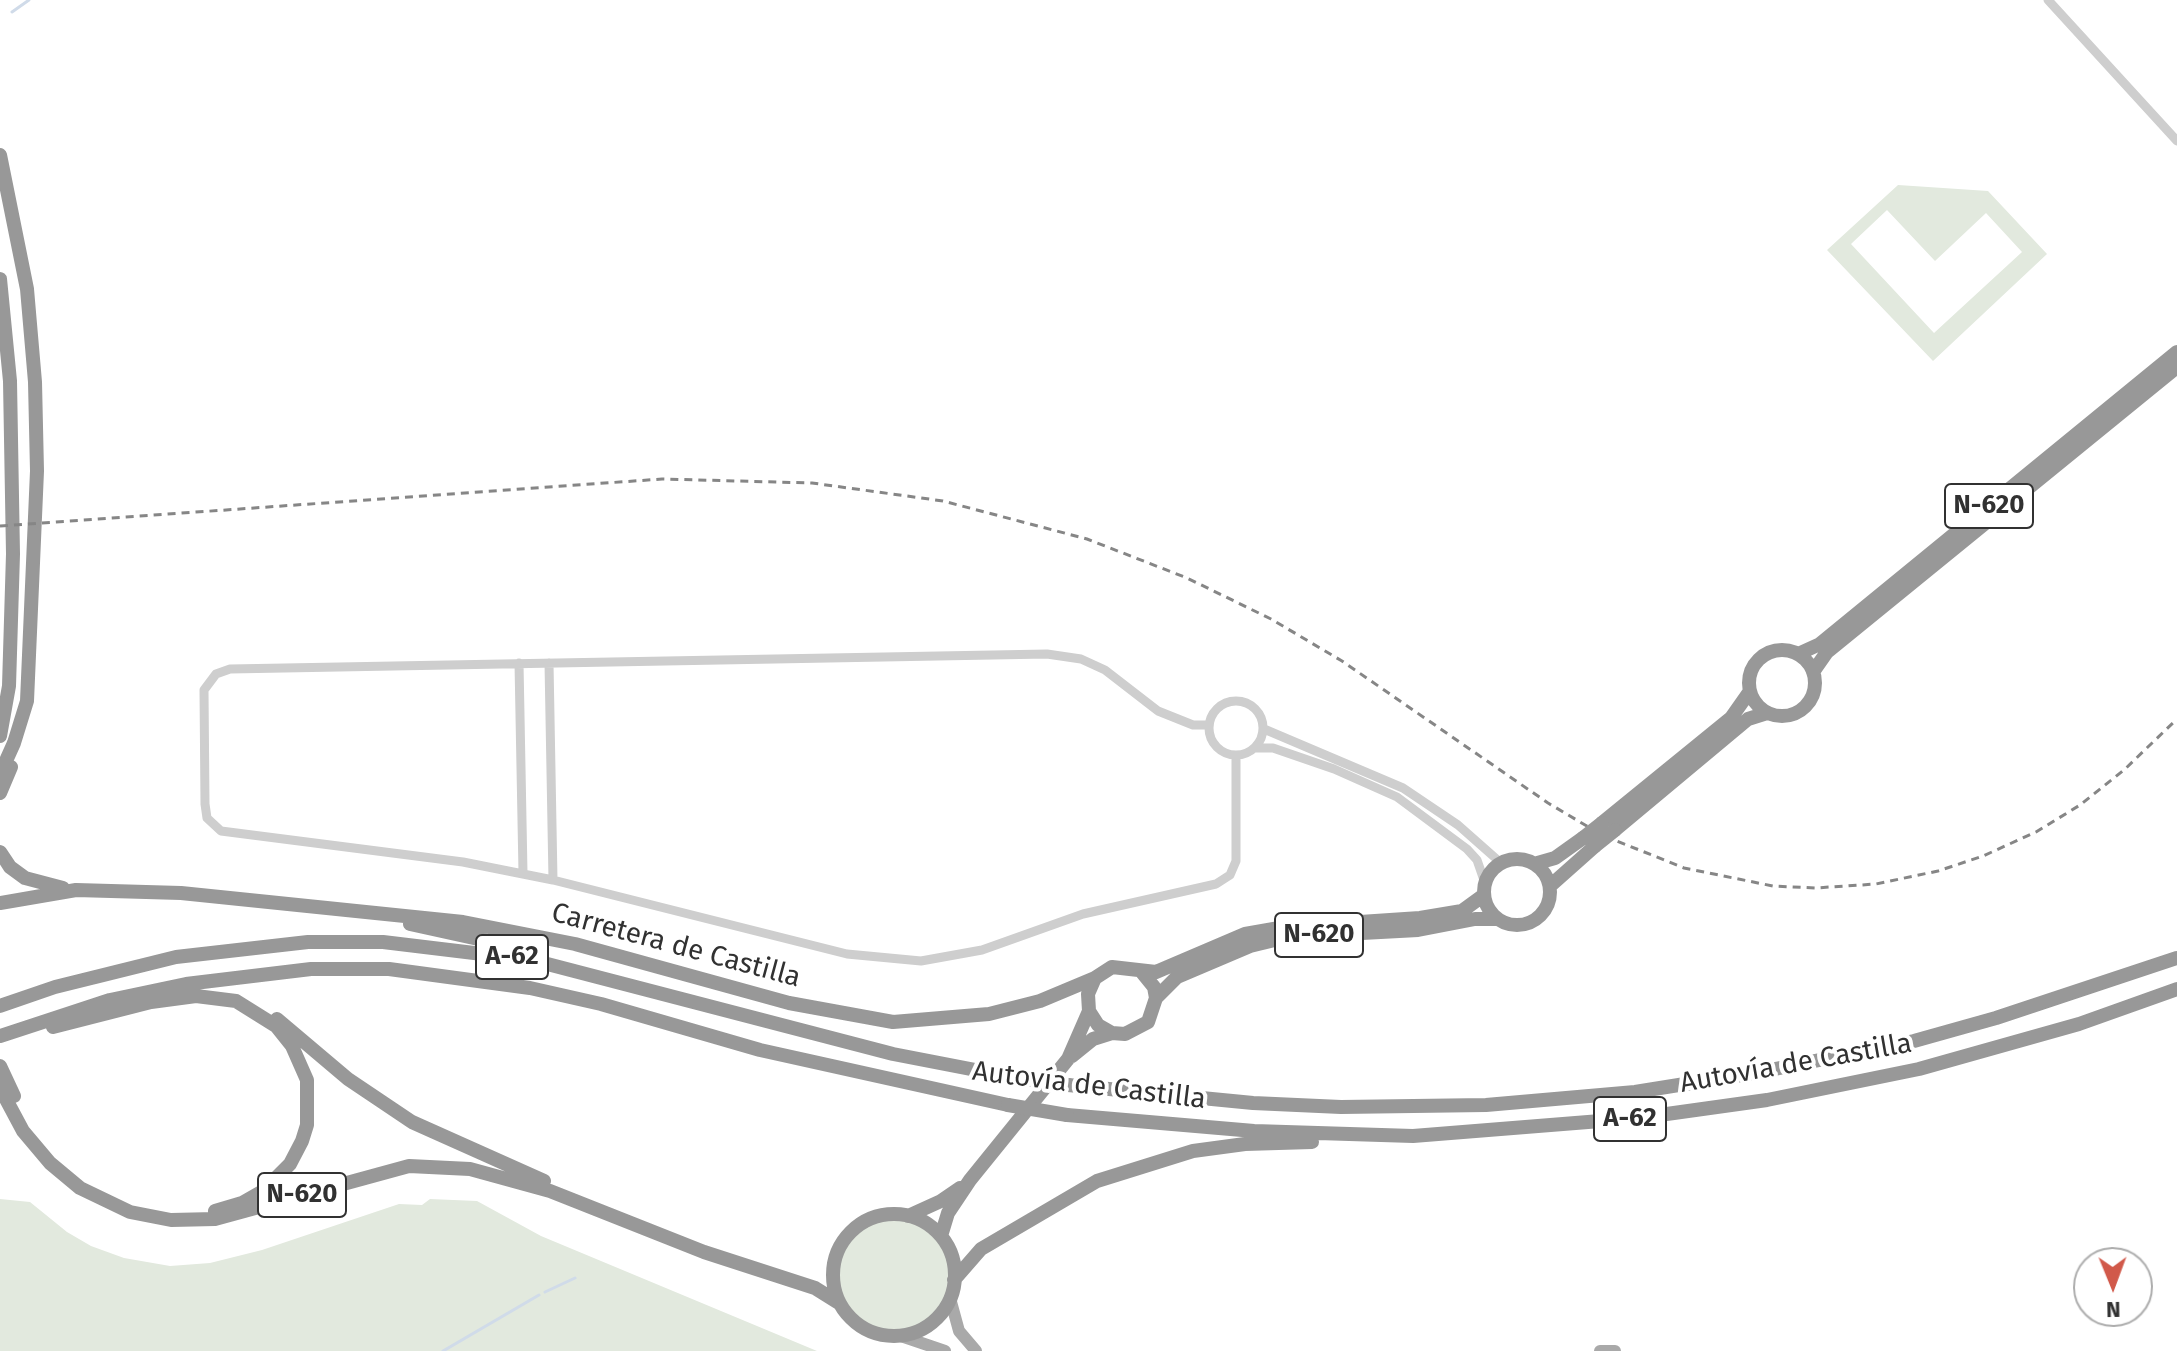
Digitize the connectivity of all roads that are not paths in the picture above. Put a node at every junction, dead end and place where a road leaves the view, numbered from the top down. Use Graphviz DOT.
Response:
graph roads {
  1 [pos="2048,0"];
  2 [pos="2177,141"];
  3 [pos="0,155"];
  4 [pos="0,279"];
  5 [pos="2177,352"];
  6 [pos="2177,367"];
  7 [pos="1798,654"];
  8 [pos="519,663"];
  9 [pos="549,663"];
  10 [pos="1813,672"];
  11 [pos="1750,691"];
  12 [pos="27,701"];
  13 [pos="1767,713"];
  14 [pos="1209,725"];
  15 [pos="1264,729"];
  16 [pos="0,736"];
  17 [pos="1256,748"];
  18 [pos="1236,755"];
  19 [pos="0,774"];
  20 [pos="0,793"];
  21 [pos="1609,826"];
  22 [pos="1579,850"];
  23 [pos="0,852"];
  24 [pos="1501,863"];
  25 [pos="1534,864"];
  26 [pos="523,873"];
  27 [pos="553,880"];
  28 [pos="1550,886"];
  29 [pos="1485,889"];
  30 [pos="76,890"];
  31 [pos="0,903"];
  32 [pos="327,907"];
  33 [pos="1497,919"];
  34 [pos="2177,958"];
  35 [pos="1141,971"];
  36 [pos="1095,978"];
  37 [pos="2177,989"];
  38 [pos="665,995"];
  39 [pos="1156,998"];
  40 [pos="0,1006"];
  41 [pos="1089,1011"];
  42 [pos="45,1029"];
  43 [pos="1112,1033"];
  44 [pos="3,1040"];
  45 [pos="1068,1059"];
  46 [pos="0,1066"];
  47 [pos="0,1088"];
  48 [pos="1413,1136"];
  49 [pos="970,1180"];
  50 [pos="908,1216"];
  51 [pos="650,1231"];
  52 [pos="941,1236"];
  53 [pos="954,1280"];
  54 [pos="950,1298"];
  55 [pos="839,1303"];
  56 [pos="898,1335"];
  57 [pos="945,1351"];
  58 [pos="976,1351"];
  59 [pos="1600,1351"];
  60 [pos="1615,1351"];
  1 -- 2 [label="street"];
  3 -- 12 [label="highway"];
  4 -- 16 [label="highway"];
  5 -- 7 [label="highway, N-620"];
  6 -- 10 [label="highway, N-620"];
  7 -- 10 [label="highway"];
  7 -- 11 [label="highway, N-620"];
  8 -- 9 [label="street"];
  8 -- 26 [label="street"];
  8 -- 26 [label="street"];
  9 -- 14 [label="street"];
  9 -- 27 [label="street"];
  10 -- 13 [label="highway, N-620"];
  11 -- 13 [label="highway"];
  11 -- 21 [label="highway, N-620"];
  12 -- 19 [label="highway"];
  12 -- 20 [label="highway"];
  13 -- 21 [label="highway, N-620"];
  14 -- 15 [label="street"];
  14 -- 18 [label="street"];
  15 -- 17 [label="street"];
  15 -- 24 [label="street"];
  17 -- 18 [label="street"];
  17 -- 29 [label="street"];
  18 -- 27 [label="street"];
  21 -- 22 [label="highway, N-620, bridge"];
  22 -- 25 [label="highway, N-620"];
  22 -- 28 [label="highway, N-620"];
  23 -- 30 [label="highway"];
  24 -- 25 [label="highway, N-620"];
  24 -- 29 [label="highway, N-620"];
  25 -- 28 [label="highway"];
  26 -- 27 [label="street"];
  28 -- 33 [label="highway, N-620"];
  29 -- 33 [label="highway"];
  29 -- 35 [label="highway, N-620"];
  30 -- 31 [label="highway, Carretera de Castilla"];
  30 -- 32 [label="highway, Carretera de Castilla"];
  32 -- 36 [label="highway, Carretera de Castilla"];
  32 -- 38 [label="highway"];
  33 -- 39 [label="highway, N-620"];
  34 -- 38 [label="highway, Autovía de Castilla / A-62, bridge"];
  35 -- 36 [label="highway, N-620"];
  35 -- 39 [label="highway"];
  36 -- 41 [label="highway, N-620"];
  37 -- 48 [label="highway, Autovía de Castilla / A-62"];
  38 -- 40 [label="highway, Autovía de Castilla / A-62"];
  39 -- 43 [label="highway, N-620"];
  41 -- 43 [label="highway"];
  41 -- 45 [label="highway, N-620"];
  42 -- 44 [label="highway"];
  42 -- 46 [label="highway"];
  42 -- 51 [label="highway"];
  43 -- 45 [label="highway, N-620"];
  44 -- 48 [label="highway, Autovía de Castilla / A-62, bridge"];
  45 -- 49 [label="highway, N-620"];
  47 -- 51 [label="highway, N-620"];
  48 -- 53 [label="highway"];
  49 -- 50 [label="highway, N-620"];
  49 -- 52 [label="highway, N-620"];
  50 -- 52 [label="highway"];
  50 -- 55 [label="highway, N-620"];
  51 -- 55 [label="highway, N-620"];
  52 -- 53 [label="highway"];
  53 -- 54 [label="highway"];
  54 -- 56 [label="highway"];
  54 -- 58 [label="main road"];
  55 -- 56 [label="highway, N-620"];
  56 -- 57 [label="main road"];
  59 -- 60 [label="main road"];
}
